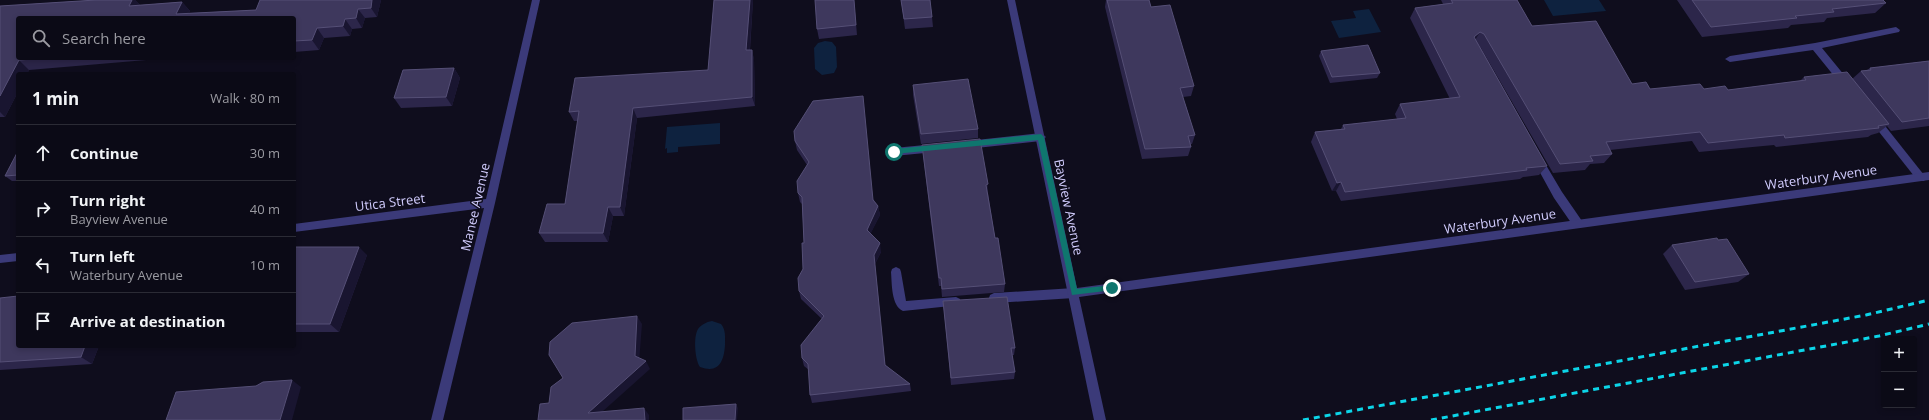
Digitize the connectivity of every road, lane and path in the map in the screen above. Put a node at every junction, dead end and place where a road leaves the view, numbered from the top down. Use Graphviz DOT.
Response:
graph roads {
  1 [pos="536,0"];
  2 [pos="1011,0"];
  3 [pos="1896,30"];
  4 [pos="1815,46"];
  5 [pos="1730,59"];
  6 [pos="1854,94"];
  7 [pos="1868,112"];
  8 [pos="1041,137"];
  9 [pos="958,146"];
  10 [pos="942,147"];
  11 [pos="1531,148"];
  12 [pos="894,152"];
  13 [pos="1925,177"];
  14 [pos="490,203"];
  15 [pos="1578,224"];
  16 [pos="296,228"];
  17 [pos="16,257"];
  18 [pos="0,259"];
  19 [pos="896,272"];
  20 [pos="1074,293"];
  21 [pos="980,300"];
  22 [pos="964,301"];
  23 [pos="437,420"];
  24 [pos="1100,420"];
  1 -- 14 [label="street, Manee Avenue"];
  2 -- 8 [label="street, Bayview Avenue"];
  3 -- 4 [label="street"];
  4 -- 5 [label="street"];
  4 -- 6 [label="street"];
  7 -- 13 [label="street"];
  8 -- 9 [label="street"];
  8 -- 20 [label="street, Bayview Avenue"];
  10 -- 12 [label="street"];
  11 -- 15 [label="street"];
  13 -- 15 [label="street, Waterbury Avenue"];
  14 -- 16 [label="street, Utica Street"];
  14 -- 23 [label="street, Manee Avenue"];
  15 -- 20 [label="street, Waterbury Avenue"];
  17 -- 18 [label="street"];
  19 -- 22 [label="street"];
  20 -- 21 [label="street, Waterbury Avenue"];
  20 -- 24 [label="street, Bayview Avenue"];
}
